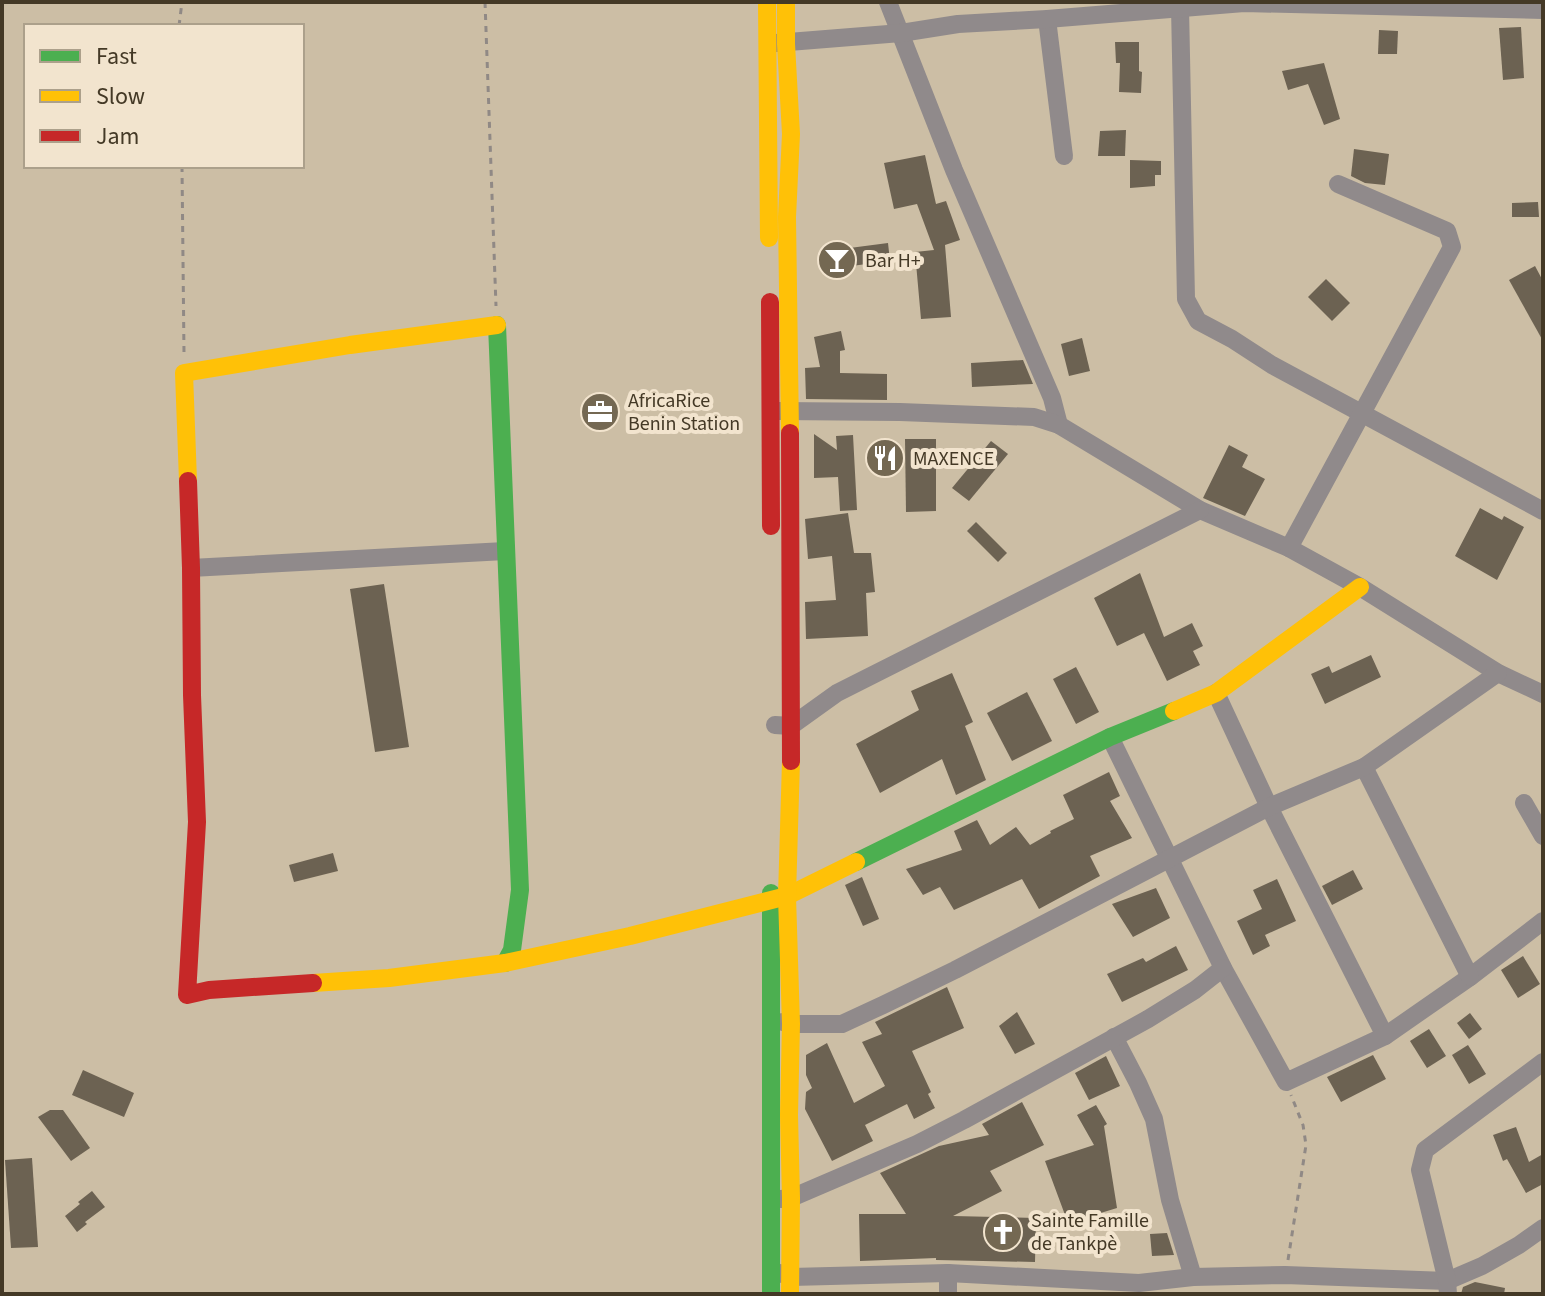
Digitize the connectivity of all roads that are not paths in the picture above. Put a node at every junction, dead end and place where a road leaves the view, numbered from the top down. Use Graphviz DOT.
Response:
graph roads {
  1 [pos="767,2"];
  2 [pos="786,2"];
  3 [pos="888,2"];
  4 [pos="1244,2"];
  5 [pos="1180,7"];
  6 [pos="1543,10"];
  7 [pos="1047,19"];
  8 [pos="901,33"];
  9 [pos="767,43"];
  10 [pos="786,44"];
  11 [pos="1064,156"];
  12 [pos="1338,184"];
  13 [pos="769,250"];
  14 [pos="770,280"];
  15 [pos="770,410"];
  16 [pos="790,412"];
  17 [pos="1361,415"];
  18 [pos="1059,425"];
  19 [pos="1200,510"];
  20 [pos="1543,511"];
  21 [pos="771,540"];
  22 [pos="1289,548"];
  23 [pos="505,551"];
  24 [pos="191,568"];
  25 [pos="1360,587"];
  26 [pos="773,640"];
  27 [pos="1498,673"];
  28 [pos="1216,693"];
  29 [pos="1543,694"];
  30 [pos="783,726"];
  31 [pos="1110,737"];
  32 [pos="773,765"];
  33 [pos="1364,767"];
  34 [pos="1524,803"];
  35 [pos="1269,807"];
  36 [pos="1543,836"];
  37 [pos="1170,857"];
  38 [pos="770,863"];
  39 [pos="779,898"];
  40 [pos="1543,921"];
  41 [pos="505,963"];
  42 [pos="1223,968"];
  43 [pos="1470,977"];
  44 [pos="772,1019"];
  45 [pos="791,1024"];
  46 [pos="1385,1036"];
  47 [pos="1114,1037"];
  48 [pos="1543,1062"];
  49 [pos="791,1198"];
  50 [pos="771,1200"];
  51 [pos="1543,1228"];
  52 [pos="770,1268"];
  53 [pos="948,1273"];
  54 [pos="1193,1277"];
  55 [pos="1285,1285"];
  56 [pos="790,1286"];
  57 [pos="1447,1287"];
  58 [pos="1122,1288"];
  59 [pos="771,1294"];
  60 [pos="948,1294"];
  1 -- 9 [label="street"];
  2 -- 10 [label="street"];
  3 -- 8 [label="street"];
  4 -- 5 [label="street"];
  4 -- 6 [label="street"];
  5 -- 7 [label="street"];
  5 -- 17 [label="street"];
  7 -- 8 [label="street"];
  7 -- 11 [label="street"];
  8 -- 10 [label="street"];
  8 -- 18 [label="street"];
  9 -- 10 [label="street"];
  9 -- 13 [label="street"];
  10 -- 16 [label="street"];
  12 -- 17 [label="street"];
  14 -- 15 [label="street"];
  15 -- 16 [label="street"];
  15 -- 21 [label="street"];
  16 -- 18 [label="street"];
  16 -- 30 [label="street"];
  17 -- 20 [label="street"];
  17 -- 22 [label="street"];
  18 -- 19 [label="street"];
  19 -- 22 [label="street"];
  19 -- 30 [label="street"];
  22 -- 25 [label="street"];
  23 -- 24 [label="street"];
  23 -- 24 [label="street"];
  23 -- 41 [label="street"];
  24 -- 41 [label="street"];
  25 -- 27 [label="street"];
  25 -- 28 [label="street"];
  26 -- 30 [label="street"];
  27 -- 29 [label="street"];
  27 -- 33 [label="street"];
  28 -- 31 [label="street"];
  28 -- 35 [label="street"];
  30 -- 32 [label="street"];
  30 -- 39 [label="street"];
  31 -- 37 [label="street"];
  31 -- 39 [label="street"];
  33 -- 35 [label="street"];
  33 -- 43 [label="street"];
  34 -- 36 [label="street"];
  35 -- 37 [label="street"];
  35 -- 46 [label="street"];
  37 -- 42 [label="street"];
  37 -- 45 [label="street"];
  38 -- 39 [label="street"];
  39 -- 41 [label="street"];
  39 -- 44 [label="street"];
  39 -- 45 [label="street"];
  40 -- 43 [label="street"];
  42 -- 46 [label="street"];
  42 -- 47 [label="street"];
  43 -- 46 [label="street"];
  44 -- 45 [label="street"];
  44 -- 50 [label="street"];
  45 -- 49 [label="street"];
  47 -- 49 [label="street"];
  47 -- 54 [label="street"];
  48 -- 57 [label="street"];
  49 -- 50 [label="street"];
  49 -- 56 [label="street"];
  50 -- 52 [label="street"];
  51 -- 57 [label="street"];
  52 -- 56 [label="street"];
  52 -- 59 [label="street"];
  53 -- 56 [label="street"];
  53 -- 58 [label="street"];
  53 -- 60 [label="street"];
  54 -- 55 [label="street"];
  54 -- 58 [label="street"];
  55 -- 57 [label="street"];
}
